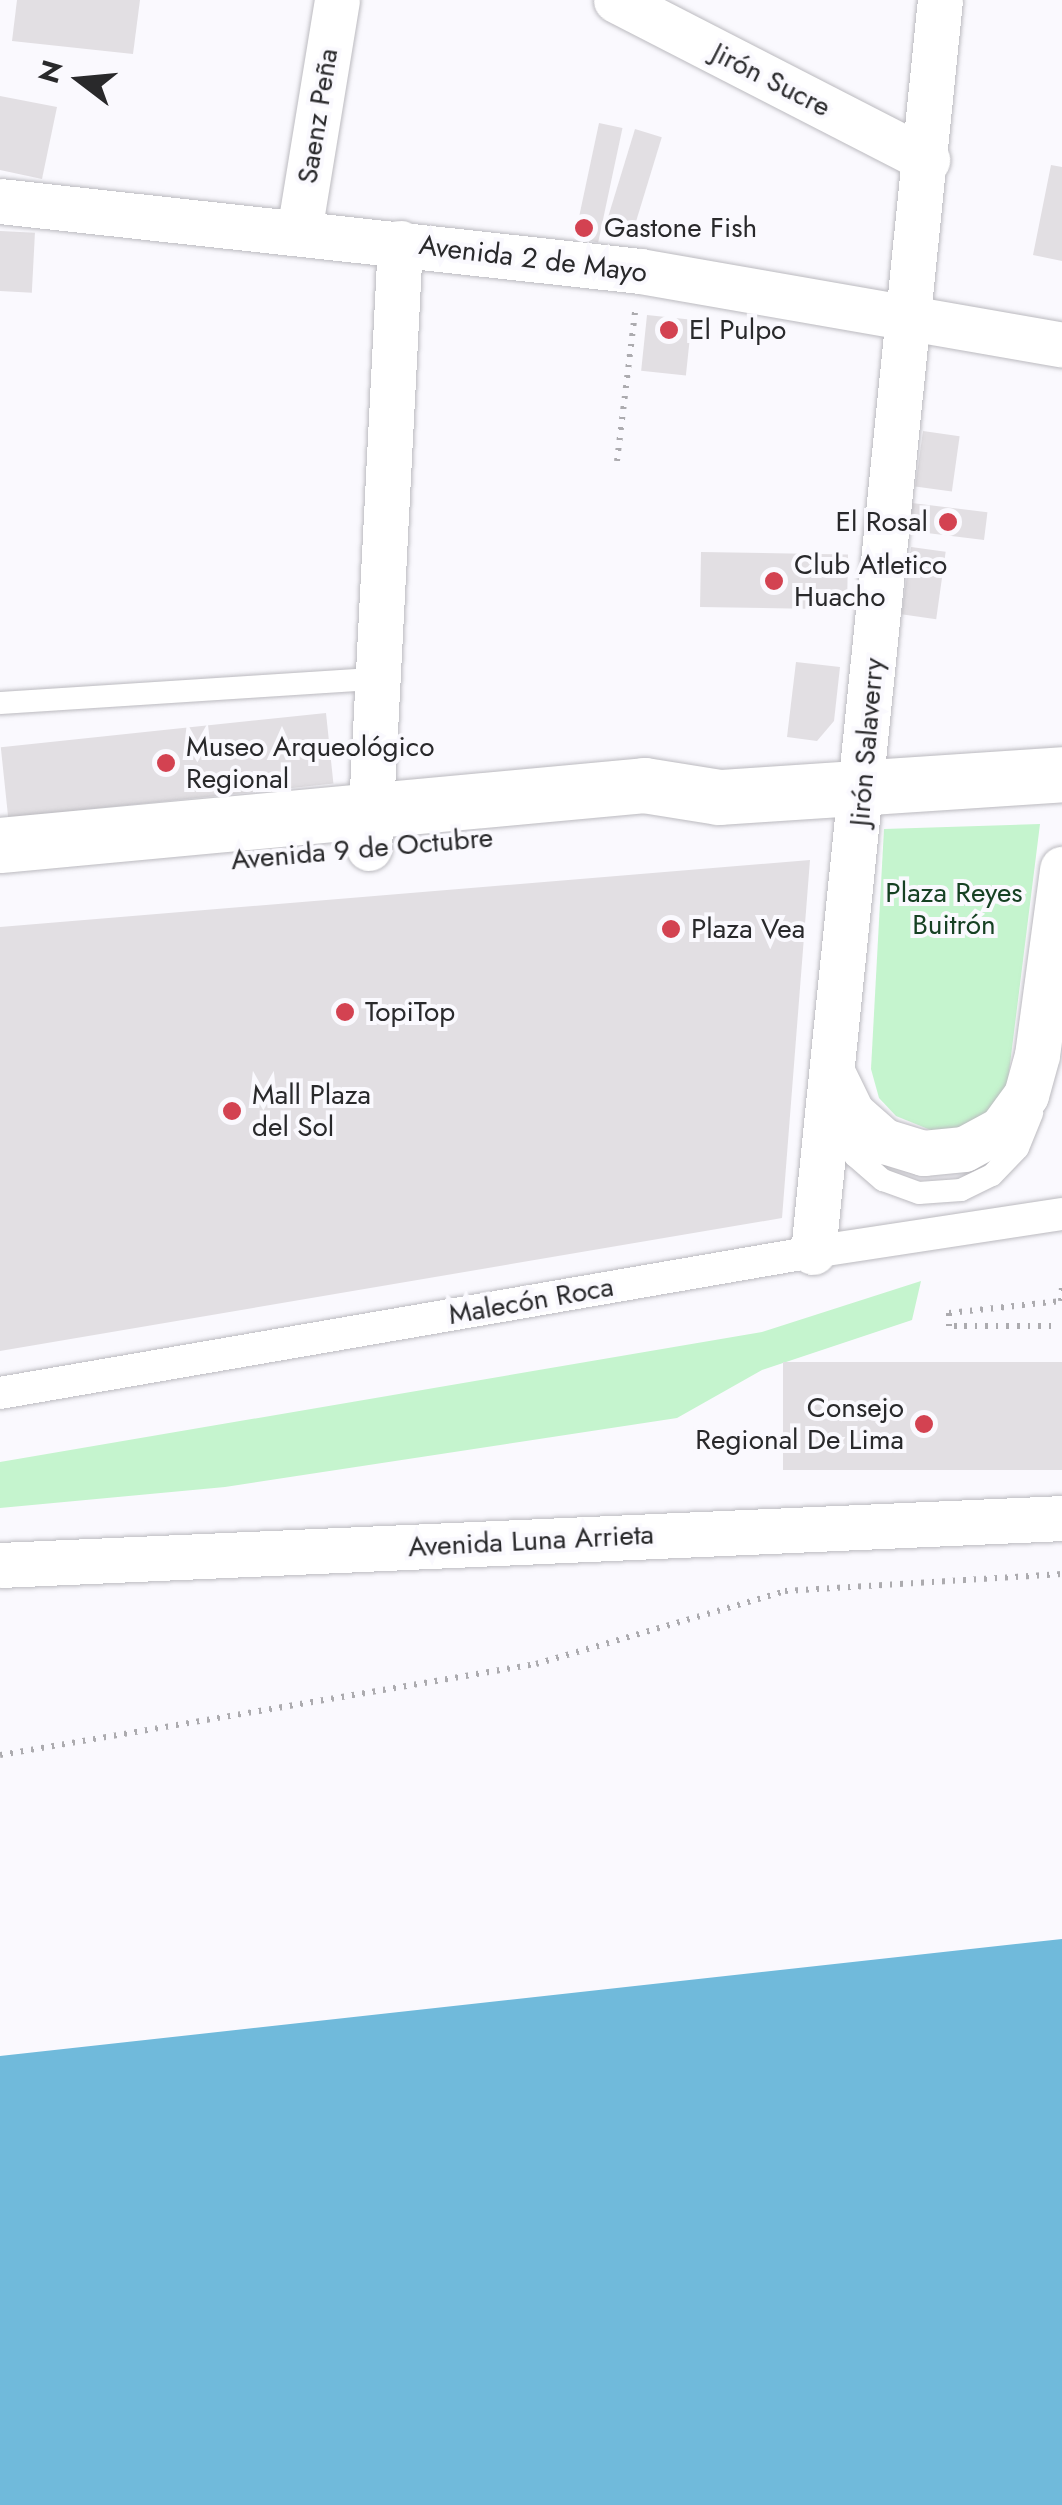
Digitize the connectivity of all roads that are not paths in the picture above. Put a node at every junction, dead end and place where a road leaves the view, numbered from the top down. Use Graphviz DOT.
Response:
graph roads {
  1 [pos="338,0"];
  2 [pos="616,0"];
  3 [pos="940,0"];
  4 [pos="926,160"];
  5 [pos="0,201"];
  6 [pos="300,232"];
  7 [pos="400,243"];
  8 [pos="906,317"];
  9 [pos="1062,345"];
  10 [pos="376,679"];
  11 [pos="0,702"];
  12 [pos="1062,774"];
  13 [pos="863,786"];
  14 [pos="369,829"];
  15 [pos="0,845"];
  16 [pos="1062,869"];
  17 [pos="0,882"];
  18 [pos="1049,1053"];
  19 [pos="834,1076"];
  20 [pos="1062,1214"];
  21 [pos="813,1252"];
  22 [pos="0,1393"];
  23 [pos="1062,1518"];
  24 [pos="0,1565"];
  1 -- 6 [label="street, Saenz Peña"];
  2 -- 4 [label="street, Jirón Sucre"];
  3 -- 4 [label="street, Jirón Salaverry"];
  4 -- 8 [label="street, Jirón Salaverry"];
  5 -- 6 [label="street, Avenida 2 de Mayo"];
  6 -- 7 [label="street, Avenida 2 de Mayo"];
  7 -- 8 [label="street, Avenida 2 de Mayo"];
  7 -- 10 [label="street"];
  8 -- 9 [label="street, Avenida 2 de Mayo"];
  8 -- 13 [label="street, Jirón Salaverry"];
  10 -- 11 [label="lane"];
  10 -- 14 [label="street"];
  12 -- 13 [label="street, Avenida 9 de Octubre"];
  13 -- 14 [label="street, Avenida 9 de Octubre"];
  13 -- 19 [label="street, Jirón Salaverry"];
  14 -- 15 [label="street, Avenida 9 de Octubre"];
  14 -- 17 [label="street, Avenida 9 de Octubre"];
  16 -- 18 [label="street"];
  18 -- 19 [label="street"];
  19 -- 21 [label="street, Jirón Salaverry"];
  20 -- 21 [label="street, Malecón Roca"];
  21 -- 22 [label="street, Malecón Roca"];
  23 -- 24 [label="street, Avenida Luna Arrieta"];
}
